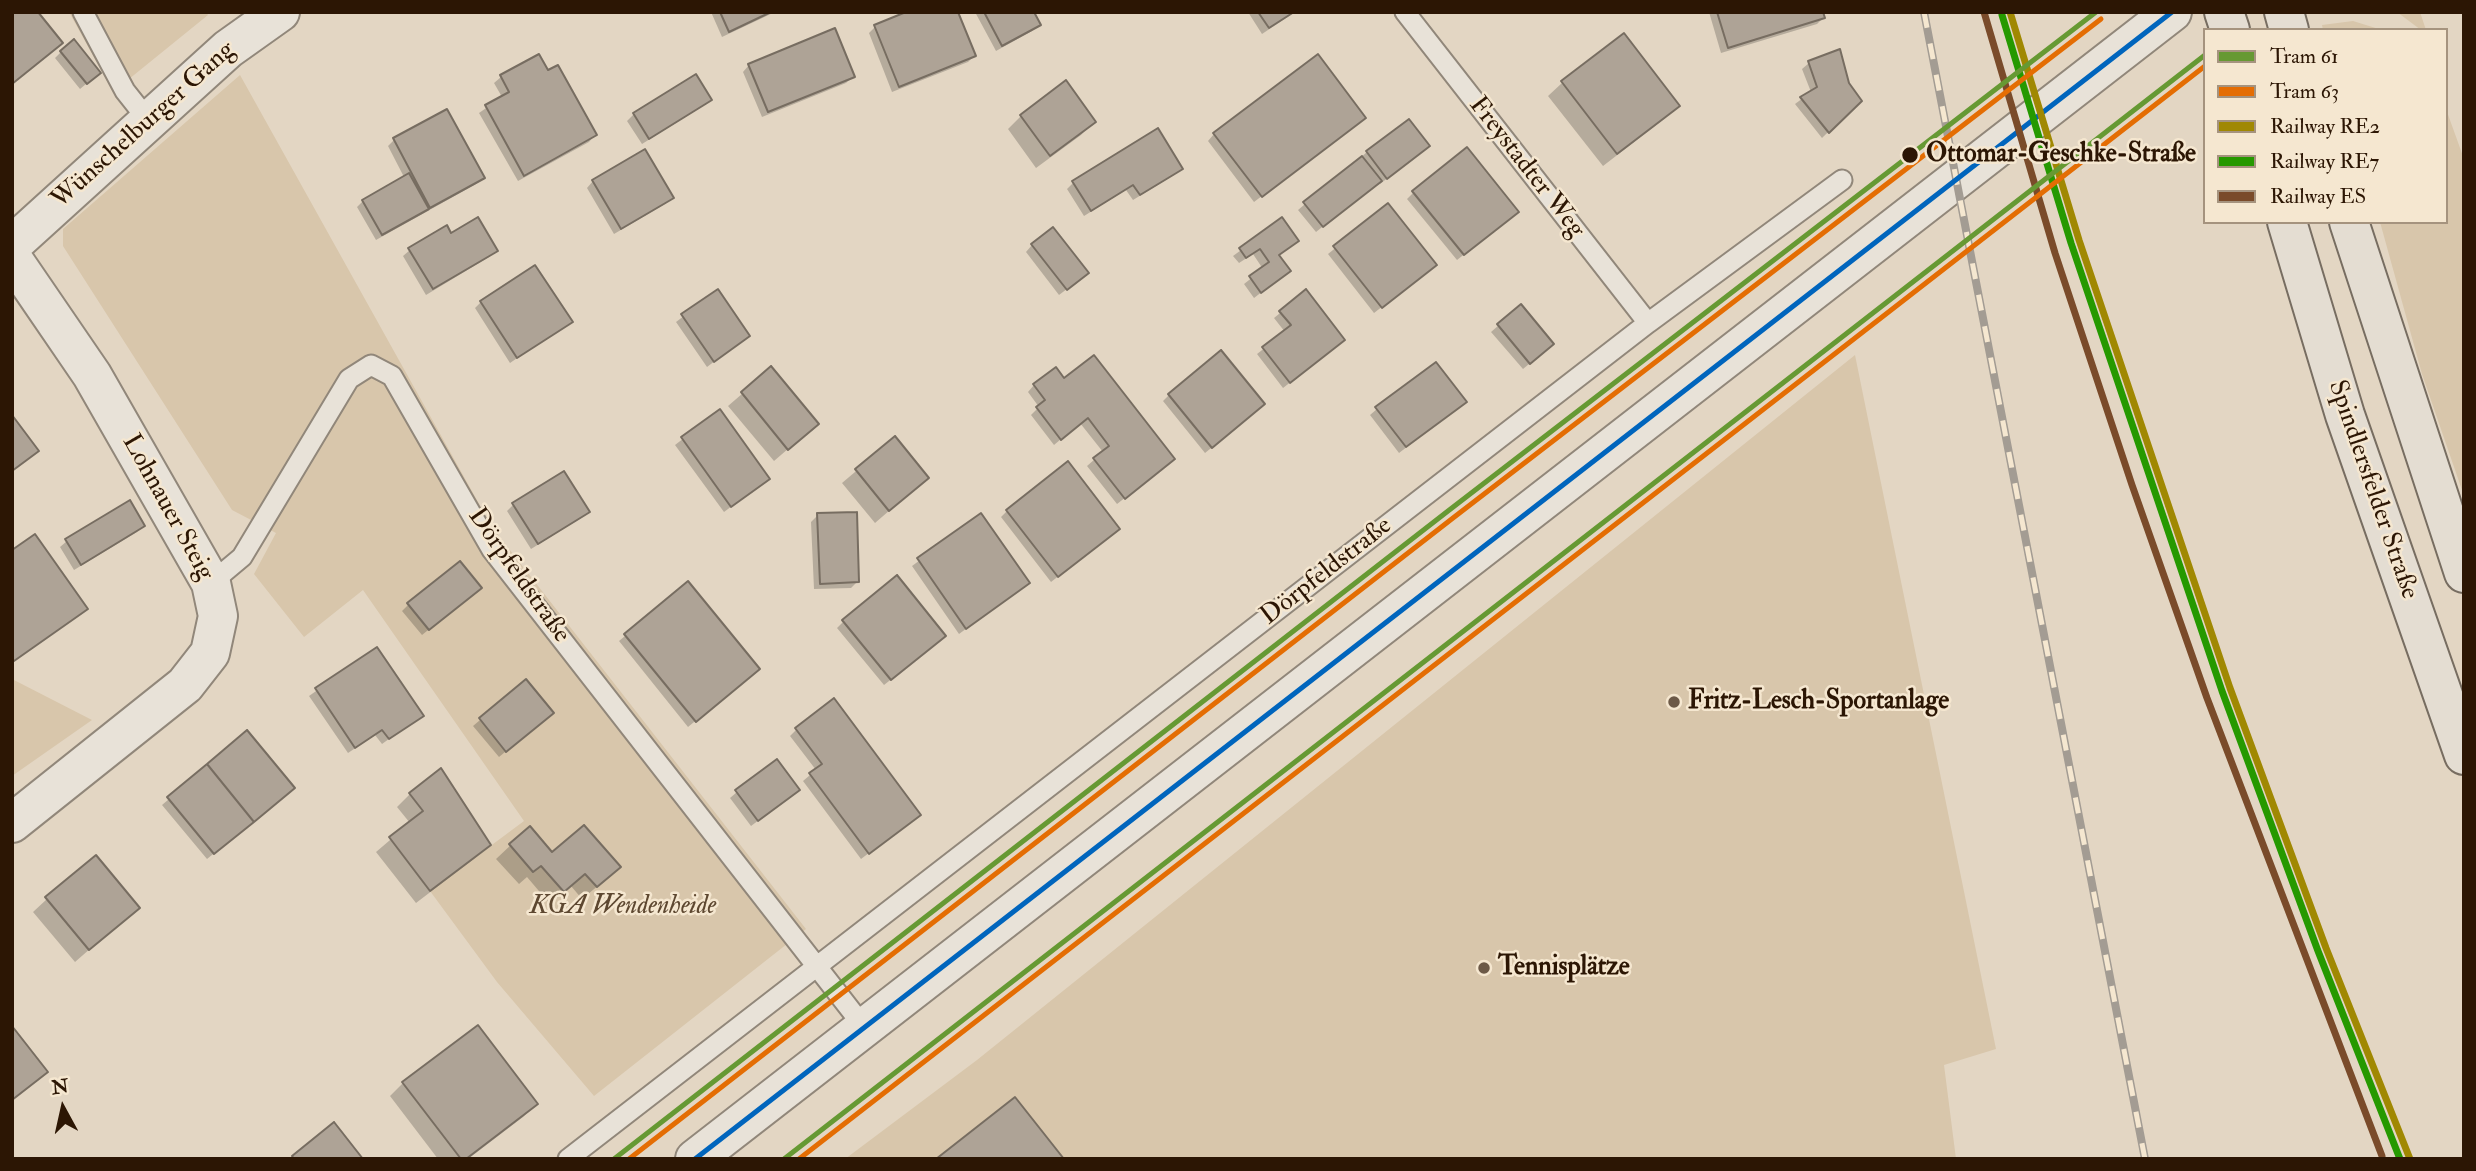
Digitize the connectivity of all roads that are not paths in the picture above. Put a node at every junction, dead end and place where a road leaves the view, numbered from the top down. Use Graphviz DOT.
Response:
graph roads {
  1 [pos="83,12"];
  2 [pos="280,12"];
  3 [pos="1405,12"];
  4 [pos="2172,12"];
  5 [pos="148,120"];
  6 [pos="1842,180"];
  7 [pos="2288,224"];
  8 [pos="2350,224"];
  9 [pos="12,245"];
  10 [pos="12,258"];
  11 [pos="1648,323"];
  12 [pos="2464,573"];
  13 [pos="211,583"];
  14 [pos="2464,755"];
  15 [pos="12,823"];
  16 [pos="816,968"];
  17 [pos="864,1027"];
  18 [pos="568,1159"];
  19 [pos="695,1159"];
  1 -- 5 [label="lane"];
  2 -- 5 [label="street, Wünschelburger Gang"];
  3 -- 11 [label="lane, Freystadter Weg"];
  4 -- 17 [label="street"];
  5 -- 9 [label="street, Wünschelburger Gang"];
  6 -- 11 [label="lane, Dörpfeldstraße"];
  7 -- 14 [label="highway, Spindlersfelder Straße"];
  8 -- 12 [label="highway"];
  10 -- 13 [label="street, Lohnauer Steig"];
  11 -- 16 [label="lane, Dörpfeldstraße"];
  13 -- 15 [label="street, Lohnauer Steig"];
  13 -- 16 [label="lane, Dörpfeldstraße"];
  16 -- 17 [label="lane"];
  16 -- 18 [label="lane, Dörpfeldstraße"];
  17 -- 19 [label="street"];
}
